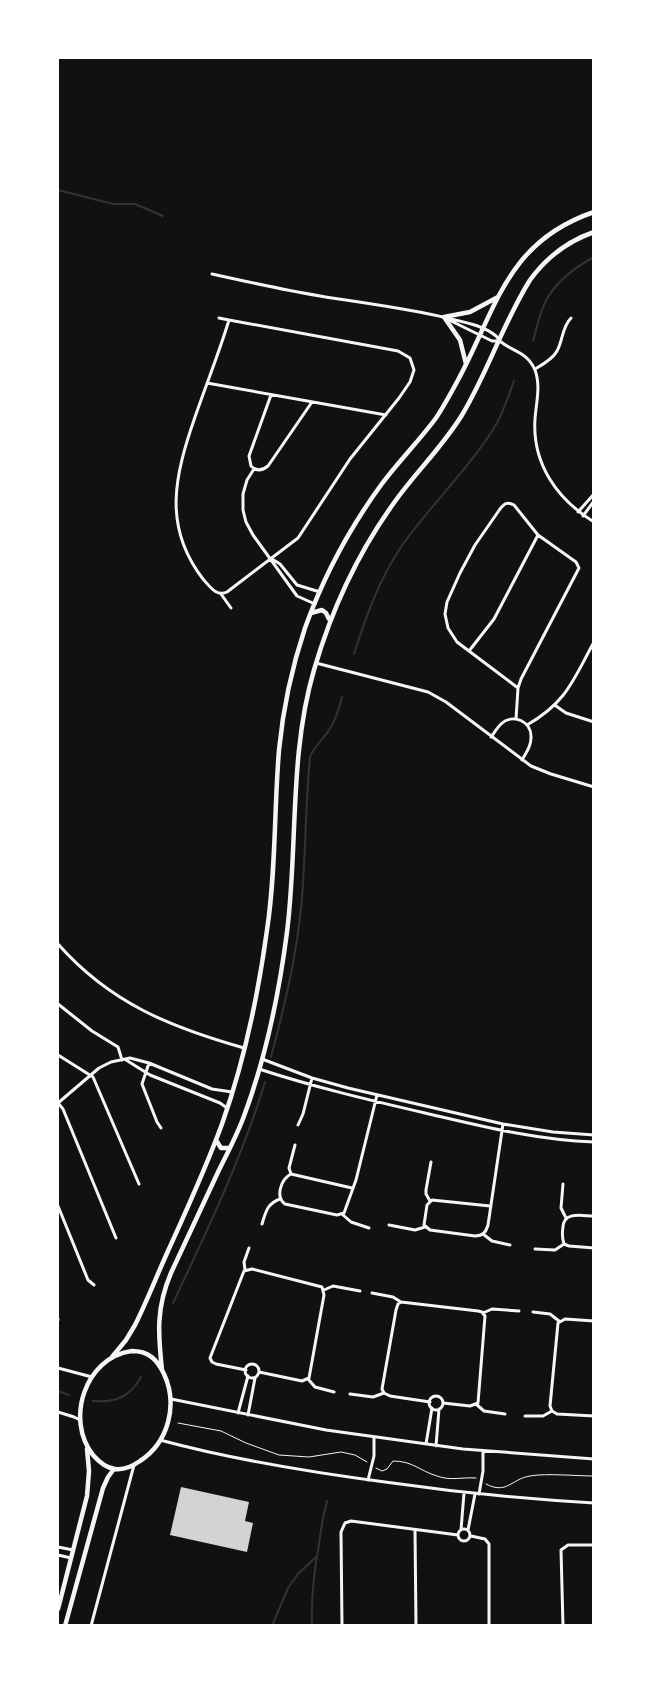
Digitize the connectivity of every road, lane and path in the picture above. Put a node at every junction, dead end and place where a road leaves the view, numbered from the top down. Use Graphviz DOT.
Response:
graph roads {
  1 [pos="594,212"];
  2 [pos="594,232"];
  3 [pos="212,274"];
  4 [pos="499,296"];
  5 [pos="444,317"];
  6 [pos="219,318"];
  7 [pos="572,318"];
  8 [pos="229,320"];
  9 [pos="484,330"];
  10 [pos="481,336"];
  11 [pos="500,341"];
  12 [pos="466,365"];
  13 [pos="535,370"];
  14 [pos="207,383"];
  15 [pos="271,395"];
  16 [pos="312,402"];
  17 [pos="386,415"];
  18 [pos="254,469"];
  19 [pos="594,494"];
  20 [pos="594,501"];
  21 [pos="578,512"];
  22 [pos="583,516"];
  23 [pos="594,522"];
  24 [pos="538,535"];
  25 [pos="272,559"];
  26 [pos="320,592"];
  27 [pos="220,594"];
  28 [pos="315,604"];
  29 [pos="231,608"];
  30 [pos="311,613"];
  31 [pos="330,621"];
  32 [pos="594,642"];
  33 [pos="469,651"];
  34 [pos="316,663"];
  35 [pos="518,688"];
  36 [pos="556,706"];
  37 [pos="516,719"];
  38 [pos="594,722"];
  39 [pos="527,725"];
  40 [pos="491,737"];
  41 [pos="522,760"];
  42 [pos="594,787"];
  43 [pos="58,944"];
  44 [pos="58,1004"];
  45 [pos="244,1048"];
  46 [pos="58,1054"];
  47 [pos="262,1059"];
  48 [pos="124,1060"];
  49 [pos="149,1063"];
  50 [pos="259,1069"];
  51 [pos="145,1071"];
  52 [pos="90,1075"];
  53 [pos="312,1078"];
  54 [pos="310,1085"];
  55 [pos="232,1092"];
  56 [pos="377,1095"];
  57 [pos="374,1102"];
  58 [pos="58,1103"];
  59 [pos="227,1108"];
  60 [pos="441,1110"];
  61 [pos="439,1117"];
  62 [pos="503,1124"];
  63 [pos="298,1125"];
  64 [pos="161,1128"];
  65 [pos="502,1131"];
  66 [pos="566,1133"];
  67 [pos="594,1134"];
  68 [pos="216,1140"];
  69 [pos="566,1140"];
  70 [pos="594,1142"];
  71 [pos="295,1145"];
  72 [pos="230,1148"];
  73 [pos="431,1162"];
  74 [pos="291,1174"];
  75 [pos="139,1184"];
  76 [pos="563,1184"];
  77 [pos="352,1188"];
  78 [pos="280,1199"];
  79 [pos="430,1201"];
  80 [pos="58,1206"];
  81 [pos="490,1206"];
  82 [pos="342,1214"];
  83 [pos="594,1216"];
  84 [pos="566,1218"];
  85 [pos="262,1224"];
  86 [pos="389,1225"];
  87 [pos="425,1227"];
  88 [pos="369,1228"];
  89 [pos="483,1234"];
  90 [pos="116,1238"];
  91 [pos="564,1244"];
  92 [pos="510,1245"];
  93 [pos="249,1248"];
  94 [pos="594,1248"];
  95 [pos="535,1249"];
  96 [pos="245,1270"];
  97 [pos="94,1285"];
  98 [pos="324,1290"];
  99 [pos="360,1291"];
  100 [pos="372,1293"];
  101 [pos="401,1302"];
  102 [pos="519,1311"];
  103 [pos="534,1312"];
  104 [pos="483,1313"];
  105 [pos="559,1321"];
  106 [pos="594,1322"];
  107 [pos="112,1357"];
  108 [pos="58,1368"];
  109 [pos="162,1370"];
  110 [pos="246,1370"];
  111 [pos="259,1372"];
  112 [pos="248,1376"];
  113 [pos="92,1377"];
  114 [pos="255,1378"];
  115 [pos="308,1380"];
  116 [pos="334,1392"];
  117 [pos="384,1393"];
  118 [pos="350,1394"];
  119 [pos="171,1399"];
  120 [pos="430,1402"];
  121 [pos="443,1403"];
  122 [pos="476,1404"];
  123 [pos="432,1408"];
  124 [pos="439,1409"];
  125 [pos="552,1411"];
  126 [pos="58,1412"];
  127 [pos="238,1413"];
  128 [pos="505,1414"];
  129 [pos="248,1416"];
  130 [pos="525,1416"];
  131 [pos="594,1416"];
  132 [pos="80,1420"];
  133 [pos="178,1423"];
  134 [pos="374,1437"];
  135 [pos="160,1440"];
  136 [pos="426,1444"];
  137 [pos="87,1445"];
  138 [pos="436,1446"];
  139 [pos="483,1451"];
  140 [pos="594,1460"];
  141 [pos="134,1465"];
  142 [pos="372,1465"];
  143 [pos="114,1469"];
  144 [pos="594,1476"];
  145 [pos="368,1480"];
  146 [pos="482,1481"];
  147 [pos="464,1492"];
  148 [pos="477,1494"];
  149 [pos="594,1503"];
  150 [pos="415,1530"];
  151 [pos="461,1530"];
  152 [pos="468,1530"];
  153 [pos="458,1535"];
  154 [pos="471,1536"];
  155 [pos="594,1546"];
  156 [pos="58,1547"];
  157 [pos="73,1550"];
  158 [pos="58,1556"];
  159 [pos="71,1558"];
  160 [pos="58,1609"];
  161 [pos="65,1626"];
  162 [pos="90,1626"];
  163 [pos="342,1626"];
  164 [pos="416,1626"];
  165 [pos="489,1626"];
  166 [pos="563,1626"];
  1 -- 4 [label="street"];
  2 -- 11 [label="street"];
  3 -- 5 [label="street"];
  4 -- 5 [label="street"];
  4 -- 9 [label="street"];
  5 -- 9 [label="street"];
  5 -- 10 [label="street"];
  5 -- 12 [label="street"];
  6 -- 8 [label="street"];
  7 -- 13 [label="street"];
  8 -- 14 [label="street"];
  8 -- 17 [label="street"];
  9 -- 10 [label="street"];
  9 -- 11 [label="street"];
  10 -- 11 [label="street"];
  10 -- 12 [label="street"];
  11 -- 13 [label="street"];
  11 -- 31 [label="street"];
  12 -- 26 [label="street"];
  13 -- 21 [label="street"];
  14 -- 15 [label="street"];
  14 -- 27 [label="street"];
  15 -- 16 [label="street"];
  15 -- 18 [label="street"];
  16 -- 17 [label="street"];
  16 -- 18 [label="street"];
  17 -- 25 [label="street"];
  18 -- 25 [label="street"];
  19 -- 21 [label="street"];
  20 -- 22 [label="street"];
  21 -- 22 [label="street"];
  22 -- 23 [label="street"];
  24 -- 33 [label="street"];
  24 -- 33 [label="street"];
  24 -- 35 [label="street"];
  25 -- 26 [label="street"];
  25 -- 27 [label="street"];
  25 -- 28 [label="street"];
  26 -- 28 [label="street"];
  27 -- 29 [label="street"];
  28 -- 30 [label="street"];
  30 -- 31 [label="street"];
  30 -- 45 [label="street"];
  31 -- 34 [label="street"];
  32 -- 36 [label="street"];
  33 -- 35 [label="street"];
  34 -- 40 [label="street"];
  34 -- 47 [label="street"];
  35 -- 37 [label="street"];
  36 -- 38 [label="street"];
  36 -- 39 [label="street"];
  37 -- 39 [label="street"];
  37 -- 40 [label="street"];
  39 -- 41 [label="street"];
  40 -- 41 [label="street"];
  41 -- 42 [label="street"];
  43 -- 45 [label="street"];
  44 -- 48 [label="street"];
  45 -- 55 [label="street"];
  46 -- 52 [label="street"];
  47 -- 50 [label="street"];
  47 -- 53 [label="street"];
  48 -- 49 [label="street"];
  48 -- 51 [label="street"];
  48 -- 52 [label="street"];
  49 -- 51 [label="street"];
  49 -- 55 [label="street"];
  50 -- 54 [label="street"];
  50 -- 72 [label="street"];
  51 -- 59 [label="street"];
  51 -- 64 [label="street"];
  52 -- 58 [label="street"];
  52 -- 75 [label="street"];
  53 -- 54 [label="street"];
  53 -- 56 [label="street"];
  54 -- 57 [label="street"];
  54 -- 63 [label="street"];
  55 -- 59 [label="street"];
  56 -- 57 [label="street"];
  56 -- 60 [label="street"];
  57 -- 61 [label="street"];
  57 -- 77 [label="street"];
  58 -- 90 [label="street"];
  59 -- 68 [label="street"];
  60 -- 61 [label="street"];
  60 -- 62 [label="street"];
  61 -- 65 [label="street"];
  62 -- 65 [label="street"];
  62 -- 66 [label="street"];
  65 -- 69 [label="street"];
  65 -- 81 [label="street"];
  66 -- 67 [label="street"];
  66 -- 69 [label="street"];
  68 -- 72 [label="street"];
  68 -- 107 [label="street"];
  69 -- 70 [label="street"];
  71 -- 74 [label="street"];
  72 -- 109 [label="street"];
  73 -- 79 [label="street"];
  74 -- 77 [label="street"];
  74 -- 78 [label="street"];
  76 -- 84 [label="street"];
  77 -- 82 [label="street"];
  78 -- 82 [label="street"];
  78 -- 85 [label="street"];
  79 -- 81 [label="street"];
  79 -- 87 [label="street"];
  80 -- 97 [label="street"];
  81 -- 89 [label="street"];
  82 -- 88 [label="street"];
  83 -- 84 [label="street"];
  84 -- 91 [label="street"];
  86 -- 87 [label="street"];
  87 -- 89 [label="street"];
  89 -- 92 [label="street"];
  91 -- 94 [label="street"];
  91 -- 95 [label="street"];
  93 -- 96 [label="street"];
  96 -- 98 [label="street"];
  96 -- 110 [label="street"];
  98 -- 99 [label="street"];
  98 -- 115 [label="street"];
  100 -- 101 [label="street"];
  101 -- 104 [label="street"];
  101 -- 117 [label="street"];
  102 -- 104 [label="street"];
  103 -- 105 [label="street"];
  104 -- 122 [label="street"];
  105 -- 106 [label="street"];
  105 -- 125 [label="street"];
  107 -- 109 [label="street"];
  107 -- 113 [label="street"];
  108 -- 113 [label="street"];
  109 -- 119 [label="street"];
  110 -- 111 [label="street"];
  110 -- 112 [label="street"];
  111 -- 114 [label="street"];
  111 -- 115 [label="street"];
  112 -- 114 [label="street"];
  112 -- 127 [label="street"];
  113 -- 132 [label="street"];
  114 -- 129 [label="street"];
  115 -- 116 [label="street"];
  117 -- 118 [label="street"];
  117 -- 120 [label="street"];
  119 -- 127 [label="street"];
  119 -- 135 [label="street"];
  120 -- 121 [label="street"];
  120 -- 123 [label="street"];
  121 -- 122 [label="street"];
  121 -- 124 [label="street"];
  122 -- 128 [label="street"];
  123 -- 124 [label="street"];
  123 -- 136 [label="street"];
  124 -- 138 [label="street"];
  125 -- 130 [label="street"];
  125 -- 131 [label="street"];
  126 -- 132 [label="street"];
  127 -- 129 [label="street"];
  129 -- 134 [label="street"];
  132 -- 137 [label="street"];
  133 -- 142 [label="path"];
  134 -- 136 [label="street"];
  134 -- 142 [label="street"];
  135 -- 141 [label="street"];
  135 -- 145 [label="street"];
  136 -- 138 [label="street"];
  137 -- 143 [label="street"];
  137 -- 157 [label="street"];
  138 -- 139 [label="street"];
  139 -- 140 [label="street"];
  139 -- 146 [label="street"];
  141 -- 143 [label="street"];
  141 -- 162 [label="street"];
  142 -- 145 [label="street"];
  142 -- 146 [label="path"];
  143 -- 161 [label="street"];
  144 -- 146 [label="path"];
  145 -- 147 [label="street"];
  146 -- 148 [label="street"];
  147 -- 148 [label="street"];
  147 -- 151 [label="street"];
  148 -- 149 [label="street"];
  148 -- 152 [label="street"];
  150 -- 153 [label="street"];
  150 -- 163 [label="street"];
  150 -- 164 [label="street"];
  151 -- 152 [label="street"];
  151 -- 153 [label="street"];
  152 -- 154 [label="street"];
  153 -- 154 [label="street"];
  154 -- 165 [label="street"];
  155 -- 166 [label="street"];
  156 -- 157 [label="street"];
  157 -- 159 [label="street"];
  158 -- 159 [label="street"];
  159 -- 160 [label="street"];
}
